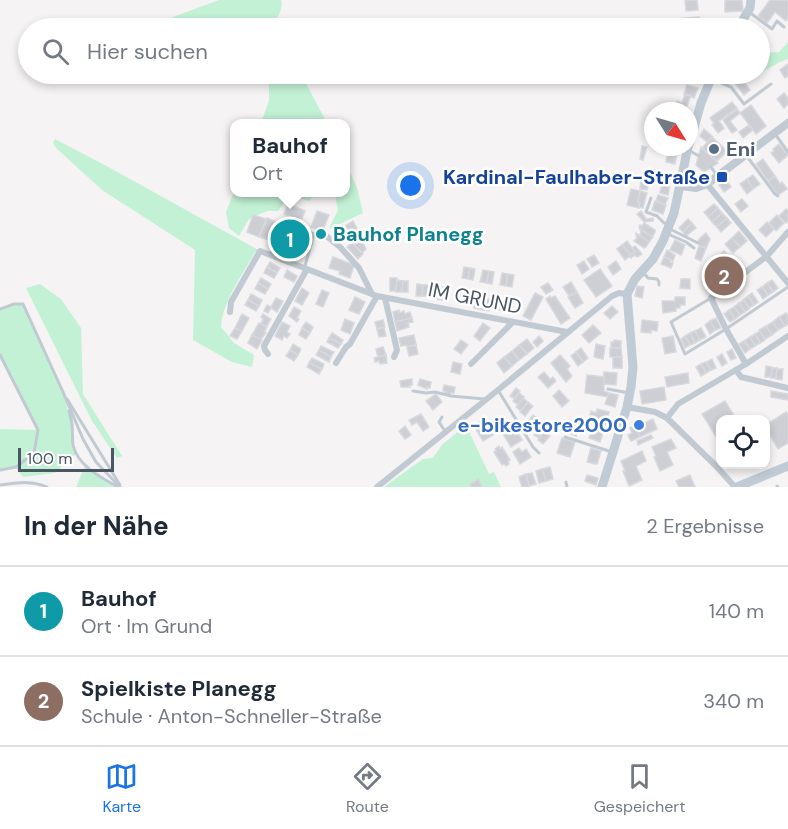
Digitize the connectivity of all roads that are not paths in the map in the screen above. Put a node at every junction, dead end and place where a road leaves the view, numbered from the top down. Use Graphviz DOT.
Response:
graph roads {
  1 [pos="751,0"];
  2 [pos="748,12"];
  3 [pos="744,18"];
  4 [pos="756,18"];
  5 [pos="784,27"];
  6 [pos="770,28"];
  7 [pos="709,84"];
  8 [pos="726,84"];
  9 [pos="771,84"];
  10 [pos="698,118"];
  11 [pos="788,123"];
  12 [pos="774,133"];
  13 [pos="788,152"];
  14 [pos="745,155"];
  15 [pos="687,156"];
  16 [pos="711,167"];
  17 [pos="717,176"];
  18 [pos="707,184"];
  19 [pos="681,186"];
  20 [pos="778,196"];
  21 [pos="651,198"];
  22 [pos="668,229"];
  23 [pos="788,232"];
  24 [pos="325,235"];
  25 [pos="698,243"];
  26 [pos="694,248"];
  27 [pos="271,255"];
  28 [pos="767,256"];
  29 [pos="306,269"];
  30 [pos="642,272"];
  31 [pos="659,285"];
  32 [pos="788,285"];
  33 [pos="627,294"];
  34 [pos="375,295"];
  35 [pos="385,298"];
  36 [pos="711,298"];
  37 [pos="0,309"];
  38 [pos="230,312"];
  39 [pos="510,319"];
  40 [pos="726,329"];
  41 [pos="567,332"];
  42 [pos="788,336"];
  43 [pos="268,354"];
  44 [pos="0,355"];
  45 [pos="394,357"];
  46 [pos="336,363"];
  47 [pos="471,364"];
  48 [pos="746,364"];
  49 [pos="736,370"];
  50 [pos="788,388"];
  51 [pos="608,389"];
  52 [pos="498,390"];
  53 [pos="413,391"];
  54 [pos="63,392"];
  55 [pos="631,393"];
  56 [pos="488,399"];
  57 [pos="627,407"];
  58 [pos="442,417"];
  59 [pos="667,418"];
  60 [pos="446,432"];
  61 [pos="565,437"];
  62 [pos="613,452"];
  63 [pos="539,453"];
  64 [pos="788,466"];
  65 [pos="0,470"];
  66 [pos="566,482"];
  67 [pos="752,484"];
  68 [pos="0,485"];
  69 [pos="47,487"];
  70 [pos="120,487"];
  71 [pos="377,487"];
  72 [pos="567,487"];
  73 [pos="602,487"];
  74 [pos="736,487"];
  1 -- 2 [label="main road"];
  2 -- 3 [label="main road"];
  2 -- 4 [label="lane"];
  5 -- 6 [label="lane"];
  7 -- 10 [label="main road"];
  8 -- 9 [label="lane"];
  11 -- 12 [label="street"];
  12 -- 13 [label="lane"];
  12 -- 14 [label="street"];
  14 -- 17 [label="street"];
  14 -- 20 [label="lane"];
  15 -- 19 [label="main road"];
  16 -- 17 [label="lane"];
  17 -- 18 [label="street"];
  18 -- 19 [label="street"];
  18 -- 28 [label="street"];
  19 -- 22 [label="main road"];
  21 -- 22 [label="lane"];
  22 -- 25 [label="lane"];
  22 -- 26 [label="lane"];
  22 -- 30 [label="main road"];
  23 -- 28 [label="street"];
  24 -- 34 [label="street"];
  27 -- 29 [label="street, IM GRUND"];
  27 -- 29 [label="lane"];
  27 -- 38 [label="street, IM GRUND"];
  28 -- 32 [label="street"];
  28 -- 36 [label="street"];
  29 -- 34 [label="street, IM GRUND"];
  29 -- 43 [label="street"];
  30 -- 31 [label="lane"];
  30 -- 33 [label="main road"];
  32 -- 40 [label="lane"];
  33 -- 41 [label="street"];
  33 -- 55 [label="main road"];
  34 -- 35 [label="street, IM GRUND"];
  34 -- 46 [label="street"];
  35 -- 39 [label="street, IM GRUND"];
  35 -- 45 [label="street"];
  36 -- 40 [label="street"];
  36 -- 40 [label="lane"];
  37 -- 54 [label="lane"];
  39 -- 41 [label="street, IM GRUND"];
  39 -- 47 [label="street"];
  40 -- 48 [label="street"];
  41 -- 52 [label="street"];
  42 -- 48 [label="street"];
  44 -- 65 [label="lane"];
  48 -- 49 [label="street"];
  49 -- 50 [label="street"];
  49 -- 59 [label="street"];
  51 -- 55 [label="lane"];
  52 -- 56 [label="street"];
  52 -- 63 [label="lane"];
  53 -- 56 [label="lane"];
  54 -- 70 [label="lane"];
  54 -- 70 [label="lane"];
  54 -- 70 [label="lane"];
  55 -- 57 [label="main road"];
  56 -- 60 [label="street"];
  57 -- 59 [label="street"];
  57 -- 62 [label="main road"];
  58 -- 60 [label="lane"];
  59 -- 74 [label="street"];
  60 -- 71 [label="street"];
  61 -- 62 [label="lane"];
  62 -- 73 [label="main road"];
  64 -- 67 [label="main road"];
  66 -- 72 [label="lane"];
  67 -- 74 [label="main road"];
  68 -- 69 [label="lane"];
}
